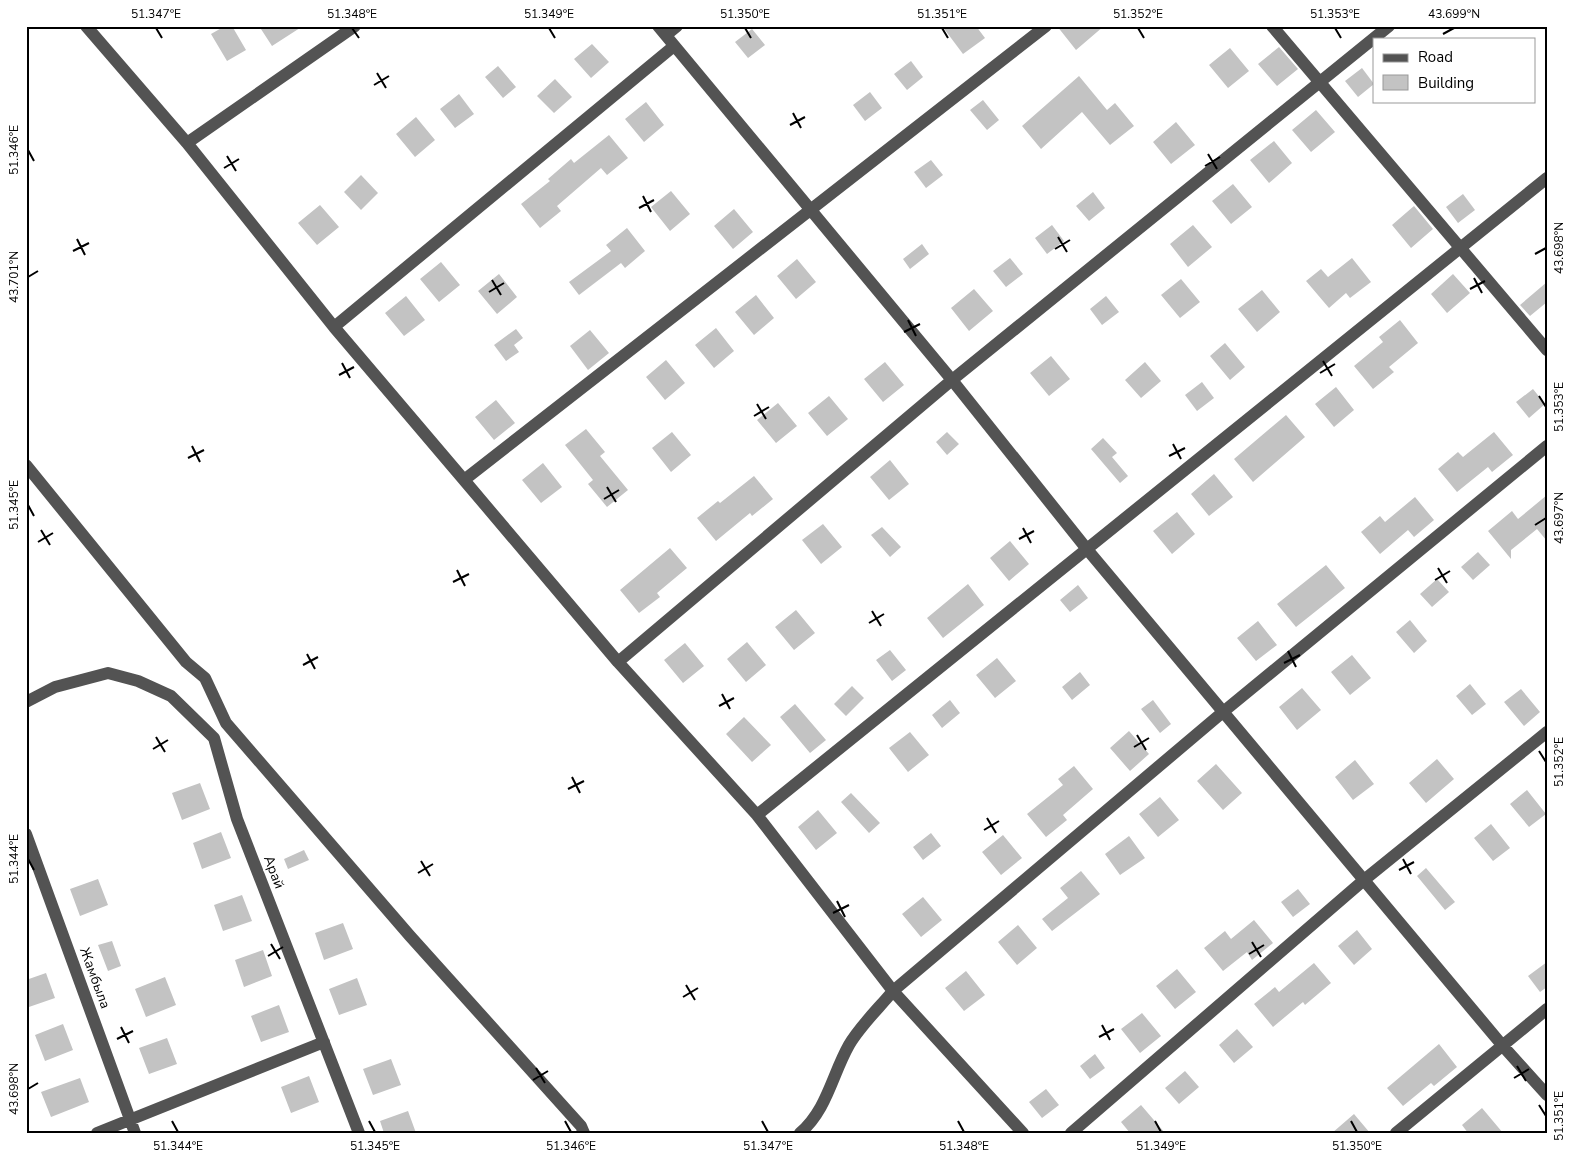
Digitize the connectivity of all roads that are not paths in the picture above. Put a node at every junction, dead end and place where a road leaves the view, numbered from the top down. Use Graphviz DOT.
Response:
graph roads {
  1 [pos="86,26"];
  2 [pos="355,26"];
  3 [pos="678,26"];
  4 [pos="1046,26"];
  5 [pos="1272,26"];
  6 [pos="1389,26"];
  7 [pos="662,31"];
  8 [pos="1374,38"];
  9 [pos="1373,39"];
  10 [pos="674,46"];
  11 [pos="1320,83"];
  12 [pos="187,143"];
  13 [pos="1547,178"];
  14 [pos="812,210"];
  15 [pos="1461,249"];
  16 [pos="334,327"];
  17 [pos="1547,350"];
  18 [pos="952,380"];
  19 [pos="1547,446"];
  20 [pos="26,465"];
  21 [pos="464,480"];
  22 [pos="1086,548"];
  23 [pos="618,662"];
  24 [pos="26,702"];
  25 [pos="1223,712"];
  26 [pos="1547,732"];
  27 [pos="757,815"];
  28 [pos="26,834"];
  29 [pos="1364,880"];
  30 [pos="893,991"];
  31 [pos="1547,1009"];
  32 [pos="324,1042"];
  33 [pos="1502,1045"];
  34 [pos="1547,1095"];
  35 [pos="130,1120"];
  36 [pos="97,1133"];
  37 [pos="135,1133"];
  38 [pos="359,1133"];
  39 [pos="584,1133"];
  40 [pos="800,1133"];
  41 [pos="1023,1133"];
  42 [pos="1071,1133"];
  43 [pos="1396,1133"];
  1 -- 12 [label="street"];
  2 -- 12 [label="street"];
  3 -- 7 [label="street"];
  4 -- 14 [label="street"];
  5 -- 11 [label="street"];
  6 -- 8 [label="street"];
  7 -- 10 [label="street"];
  9 -- 11 [label="street"];
  10 -- 14 [label="street"];
  10 -- 16 [label="street"];
  11 -- 15 [label="street"];
  11 -- 18 [label="street"];
  12 -- 16 [label="street"];
  13 -- 15 [label="street"];
  14 -- 18 [label="street"];
  14 -- 21 [label="street"];
  15 -- 17 [label="street"];
  15 -- 22 [label="street"];
  16 -- 21 [label="street"];
  18 -- 22 [label="street"];
  18 -- 23 [label="street"];
  19 -- 25 [label="street"];
  20 -- 39 [label="street"];
  21 -- 23 [label="street"];
  22 -- 25 [label="street"];
  22 -- 27 [label="street"];
  23 -- 27 [label="street"];
  24 -- 32 [label="street, Арай"];
  25 -- 29 [label="street"];
  25 -- 30 [label="street"];
  26 -- 29 [label="street"];
  27 -- 30 [label="street"];
  28 -- 35 [label="street, Жамбыла"];
  29 -- 33 [label="street"];
  29 -- 42 [label="street"];
  30 -- 40 [label="street"];
  30 -- 41 [label="street"];
  31 -- 33 [label="street"];
  32 -- 35 [label="street"];
  32 -- 38 [label="street, Арай"];
  33 -- 34 [label="street"];
  33 -- 43 [label="street"];
  35 -- 36 [label="street"];
  35 -- 37 [label="street, Жамбыла"];
}
